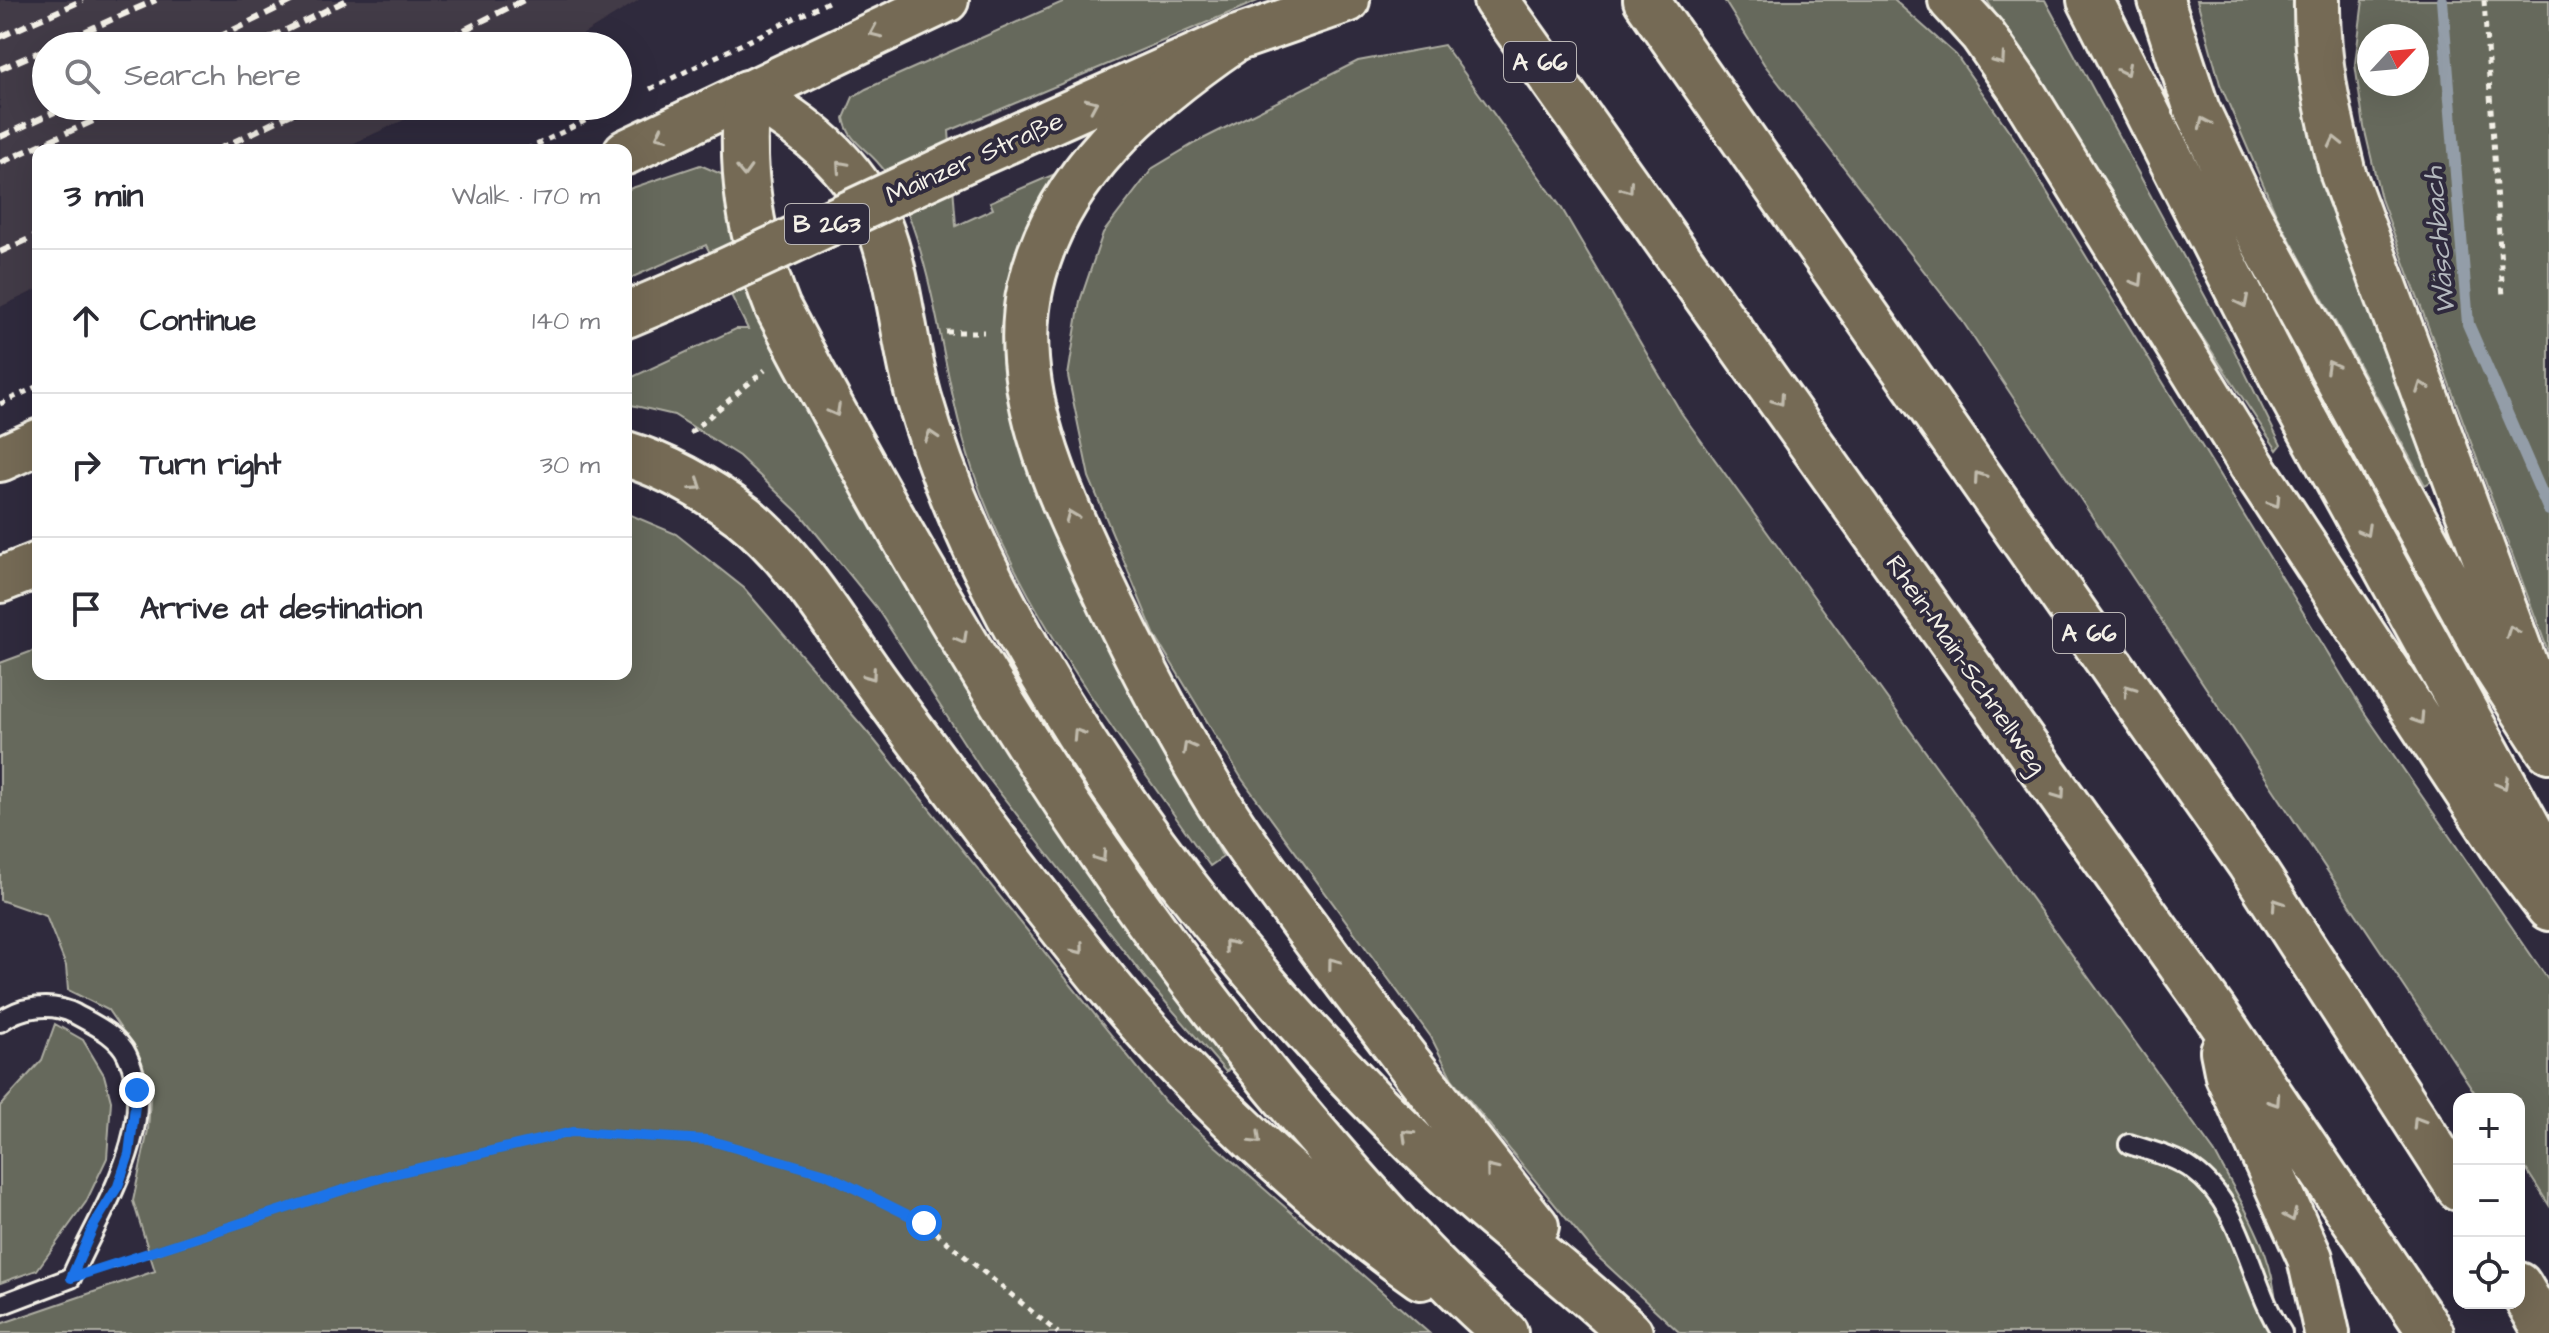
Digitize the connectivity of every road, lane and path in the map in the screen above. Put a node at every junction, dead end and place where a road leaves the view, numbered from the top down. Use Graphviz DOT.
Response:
graph roads {
  1 [pos="832,0"];
  2 [pos="946,0"];
  3 [pos="1347,0"];
  4 [pos="1496,0"];
  5 [pos="1646,0"];
  6 [pos="1951,0"];
  7 [pos="2090,0"];
  8 [pos="2161,0"];
  9 [pos="2317,0"];
  10 [pos="2484,0"];
  11 [pos="1235,39"];
  12 [pos="646,91"];
  13 [pos="747,93"];
  14 [pos="587,120"];
  15 [pos="538,144"];
  16 [pos="632,149"];
  17 [pos="2503,297"];
  18 [pos="632,312"];
  19 [pos="765,370"];
  20 [pos="32,389"];
  21 [pos="0,404"];
  22 [pos="702,423"];
  23 [pos="32,445"];
  24 [pos="632,456"];
  25 [pos="0,459"];
  26 [pos="32,567"];
  27 [pos="0,580"];
  28 [pos="2549,731"];
  29 [pos="2549,750"];
  30 [pos="2549,865"];
  31 [pos="2549,908"];
  32 [pos="2215,1013"];
  33 [pos="0,1022"];
  34 [pos="2129,1144"];
  35 [pos="2453,1179"];
  36 [pos="71,1278"];
  37 [pos="2525,1295"];
  38 [pos="1592,1296"];
  39 [pos="0,1305"];
  40 [pos="1058,1333"];
  41 [pos="1504,1333"];
  42 [pos="1630,1333"];
  43 [pos="2282,1333"];
  44 [pos="2327,1333"];
  45 [pos="2431,1333"];
  46 [pos="2547,1333"];
  1 -- 12 [label="path"];
  2 -- 13 [label="main road, one-way"];
  3 -- 11 [label="main road, B 263"];
  4 -- 32 [label="main road, Rhein-Main-Schnellweg / A 66, one-way"];
  35 -- 5 [label="main road, A 66, one-way"];
  6 -- 31 [label="main road, one-way"];
  7 -- 30 [label="main road, one-way"];
  29 -- 8 [label="main road, one-way"];
  28 -- 9 [label="main road, one-way"];
  10 -- 17 [label="path"];
  18 -- 11 [label="main road, Mainzer Straße / B 263, one-way, bridge"];
  38 -- 11 [label="main road, one-way"];
  13 -- 16 [label="main road, one-way"];
  38 -- 13 [label="main road, one-way"];
  13 -- 41 [label="main road, one-way"];
  14 -- 15 [label="path"];
  19 -- 22 [label="path"];
  20 -- 21 [label="path"];
  23 -- 25 [label="main road"];
  24 -- 41 [label="main road, one-way"];
  26 -- 27 [label="main road"];
  32 -- 44 [label="main road, one-way"];
  32 -- 45 [label="main road, Rhein-Main-Schnellweg / A 66, one-way"];
  33 -- 36 [label="lane"];
  34 -- 43 [label="lane"];
  36 -- 39 [label="lane"];
  36 -- 40 [label="path"];
  37 -- 46 [label="main road"];
  38 -- 42 [label="main road"];
}
